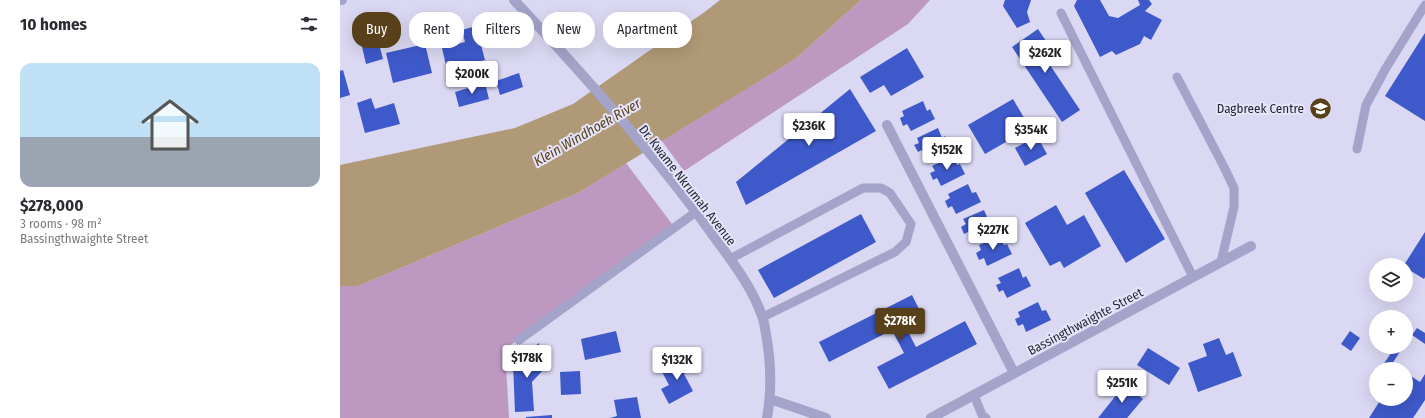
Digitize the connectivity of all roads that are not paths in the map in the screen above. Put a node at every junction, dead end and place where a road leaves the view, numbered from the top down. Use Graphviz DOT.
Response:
graph roads {
  1 [pos="514,0"];
  2 [pos="1425,5"];
  3 [pos="1061,13"];
  4 [pos="1177,77"];
  5 [pos="887,125"];
  6 [pos="1357,149"];
  7 [pos="696,212"];
  8 [pos="1251,246"];
  9 [pos="730,259"];
  10 [pos="1221,262"];
  11 [pos="1193,277"];
  12 [pos="763,317"];
  13 [pos="519,340"];
  14 [pos="1014,373"];
  15 [pos="974,395"];
  16 [pos="770,399"];
  17 [pos="767,418"];
  18 [pos="826,418"];
  19 [pos="931,418"];
  20 [pos="986,418"];
  1 -- 7 [label="street, Dr. Kwame Nkrumah Avenue"];
  2 -- 6 [label="lane"];
  3 -- 11 [label="lane"];
  4 -- 10 [label="lane"];
  5 -- 14 [label="street"];
  7 -- 9 [label="street, Dr. Kwame Nkrumah Avenue"];
  7 -- 13 [label="lane"];
  8 -- 10 [label="street, Bassingthwaighte Street"];
  9 -- 12 [label="street, Dr. Kwame Nkrumah Avenue"];
  9 -- 12 [label="lane"];
  10 -- 11 [label="street, Bassingthwaighte Street"];
  11 -- 14 [label="street, Bassingthwaighte Street"];
  12 -- 16 [label="street, Dr. Kwame Nkrumah Avenue"];
  14 -- 15 [label="street, Bassingthwaighte Street"];
  15 -- 19 [label="street, Bassingthwaighte Street"];
  15 -- 20 [label="lane"];
  16 -- 17 [label="street, Dr. Kwame Nkrumah Avenue"];
  16 -- 18 [label="street"];
}
